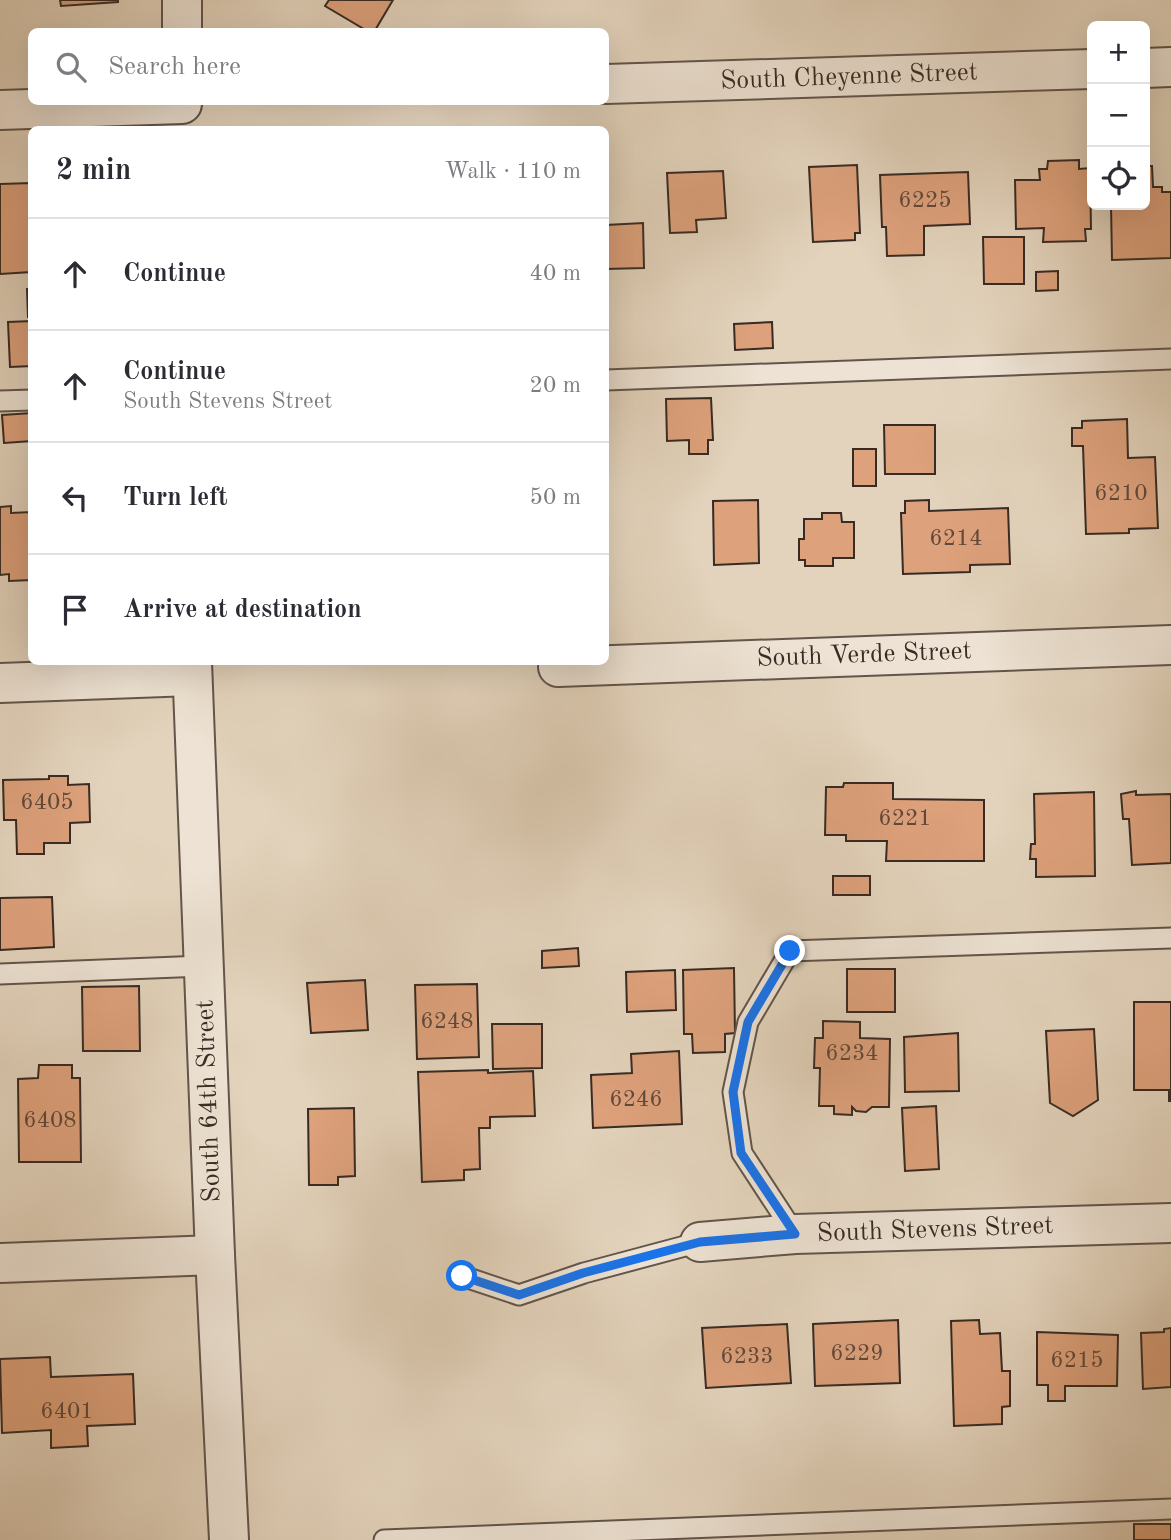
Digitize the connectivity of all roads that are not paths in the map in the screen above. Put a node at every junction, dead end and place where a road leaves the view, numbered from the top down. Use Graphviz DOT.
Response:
graph roads {
  1 [pos="182,0"];
  2 [pos="182,28"];
  3 [pos="1171,67"];
  4 [pos="1150,68"];
  5 [pos="1087,69"];
  6 [pos="609,84"];
  7 [pos="0,110"];
  8 [pos="183,112"];
  9 [pos="1171,359"];
  10 [pos="609,380"];
  11 [pos="28,400"];
  12 [pos="0,401"];
  13 [pos="1171,645"];
  14 [pos="558,667"];
  15 [pos="192,669"];
  16 [pos="0,683"];
  17 [pos="1171,937"];
  18 [pos="203,966"];
  19 [pos="0,974"];
  20 [pos="1171,1223"];
  21 [pos="795,1234"];
  22 [pos="700,1242"];
  23 [pos="215,1255"];
  24 [pos="0,1263"];
  25 [pos="462,1276"];
  26 [pos="1171,1510"];
  27 [pos="229,1540"];
  28 [pos="384,1540"];
  1 -- 2 [label="street"];
  3 -- 4 [label="street"];
  5 -- 6 [label="street, South Cheyenne Street"];
  7 -- 8 [label="street"];
  9 -- 10 [label="lane"];
  11 -- 12 [label="lane"];
  13 -- 14 [label="street, South Verde Street"];
  15 -- 16 [label="street"];
  15 -- 18 [label="street, South 64th Street"];
  17 -- 21 [label="lane"];
  18 -- 19 [label="lane"];
  18 -- 23 [label="street, South 64th Street"];
  20 -- 21 [label="street, South Stevens Street"];
  21 -- 22 [label="street, South Stevens Street"];
  22 -- 25 [label="lane"];
  23 -- 24 [label="street"];
  23 -- 27 [label="street, South 64th Street"];
  26 -- 28 [label="lane"];
}
